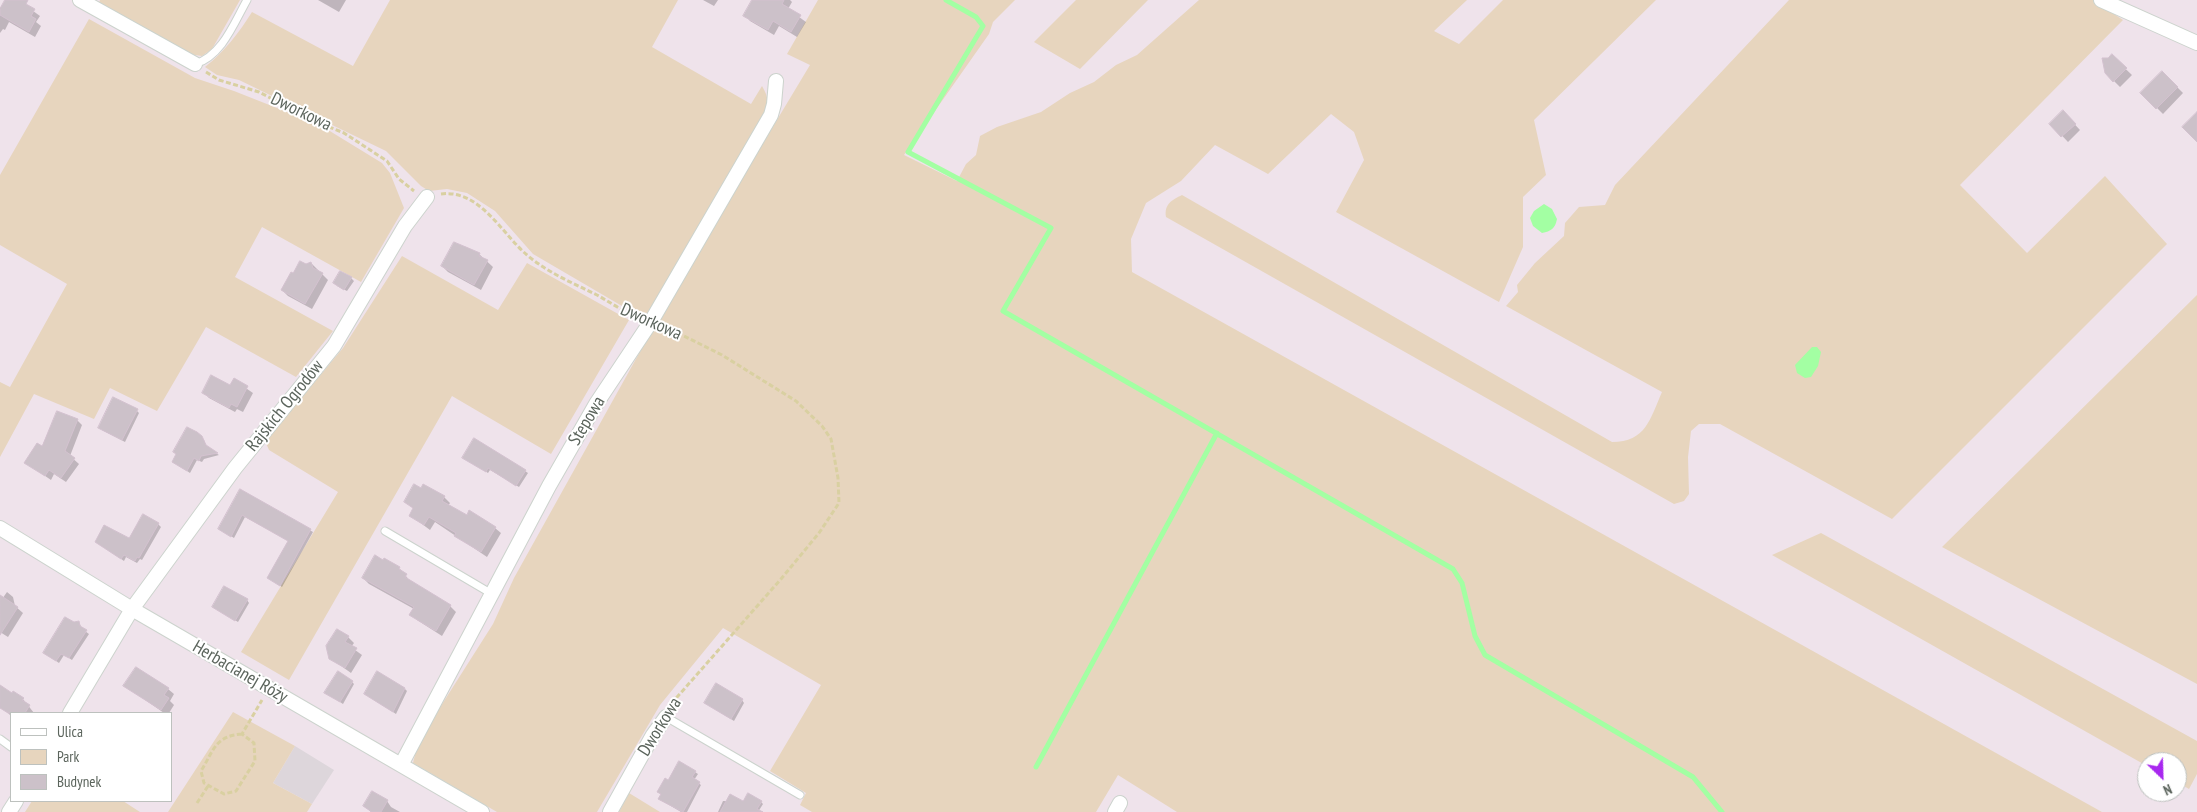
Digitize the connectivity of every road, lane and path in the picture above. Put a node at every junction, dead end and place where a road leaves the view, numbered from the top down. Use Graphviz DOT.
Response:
graph roads {
  1 [pos="80,0"];
  2 [pos="247,0"];
  3 [pos="2101,0"];
  4 [pos="2197,43"];
  5 [pos="195,64"];
  6 [pos="776,81"];
  7 [pos="427,197"];
  8 [pos="652,320"];
  9 [pos="0,528"];
  10 [pos="386,530"];
  11 [pos="492,594"];
  12 [pos="132,609"];
  13 [pos="265,696"];
  14 [pos="71,712"];
  15 [pos="666,717"];
  16 [pos="242,734"];
  17 [pos="401,765"];
  18 [pos="208,786"];
  19 [pos="800,795"];
  20 [pos="197,803"];
  21 [pos="482,812"];
  22 [pos="610,812"];
  1 -- 5 [label="street"];
  2 -- 5 [label="lane"];
  3 -- 4 [label="street"];
  5 -- 7 [label="path, Dworkowa"];
  6 -- 8 [label="street, Stepowa"];
  7 -- 8 [label="path, Dworkowa"];
  7 -- 12 [label="street, Rajskich Ogrodów"];
  8 -- 11 [label="street, Stepowa"];
  8 -- 15 [label="path, Dworkowa"];
  9 -- 12 [label="street, Herbacianej Róży"];
  10 -- 11 [label="lane"];
  11 -- 17 [label="street, Stepowa"];
  12 -- 14 [label="street, Rajskich Ogrodów"];
  12 -- 17 [label="street, Herbacianej Róży"];
  13 -- 16 [label="path"];
  15 -- 19 [label="lane"];
  15 -- 22 [label="street, Dworkowa"];
  16 -- 18 [label="path"];
  16 -- 18 [label="path"];
  17 -- 21 [label="street, Herbacianej Róży"];
  18 -- 20 [label="path"];
}
